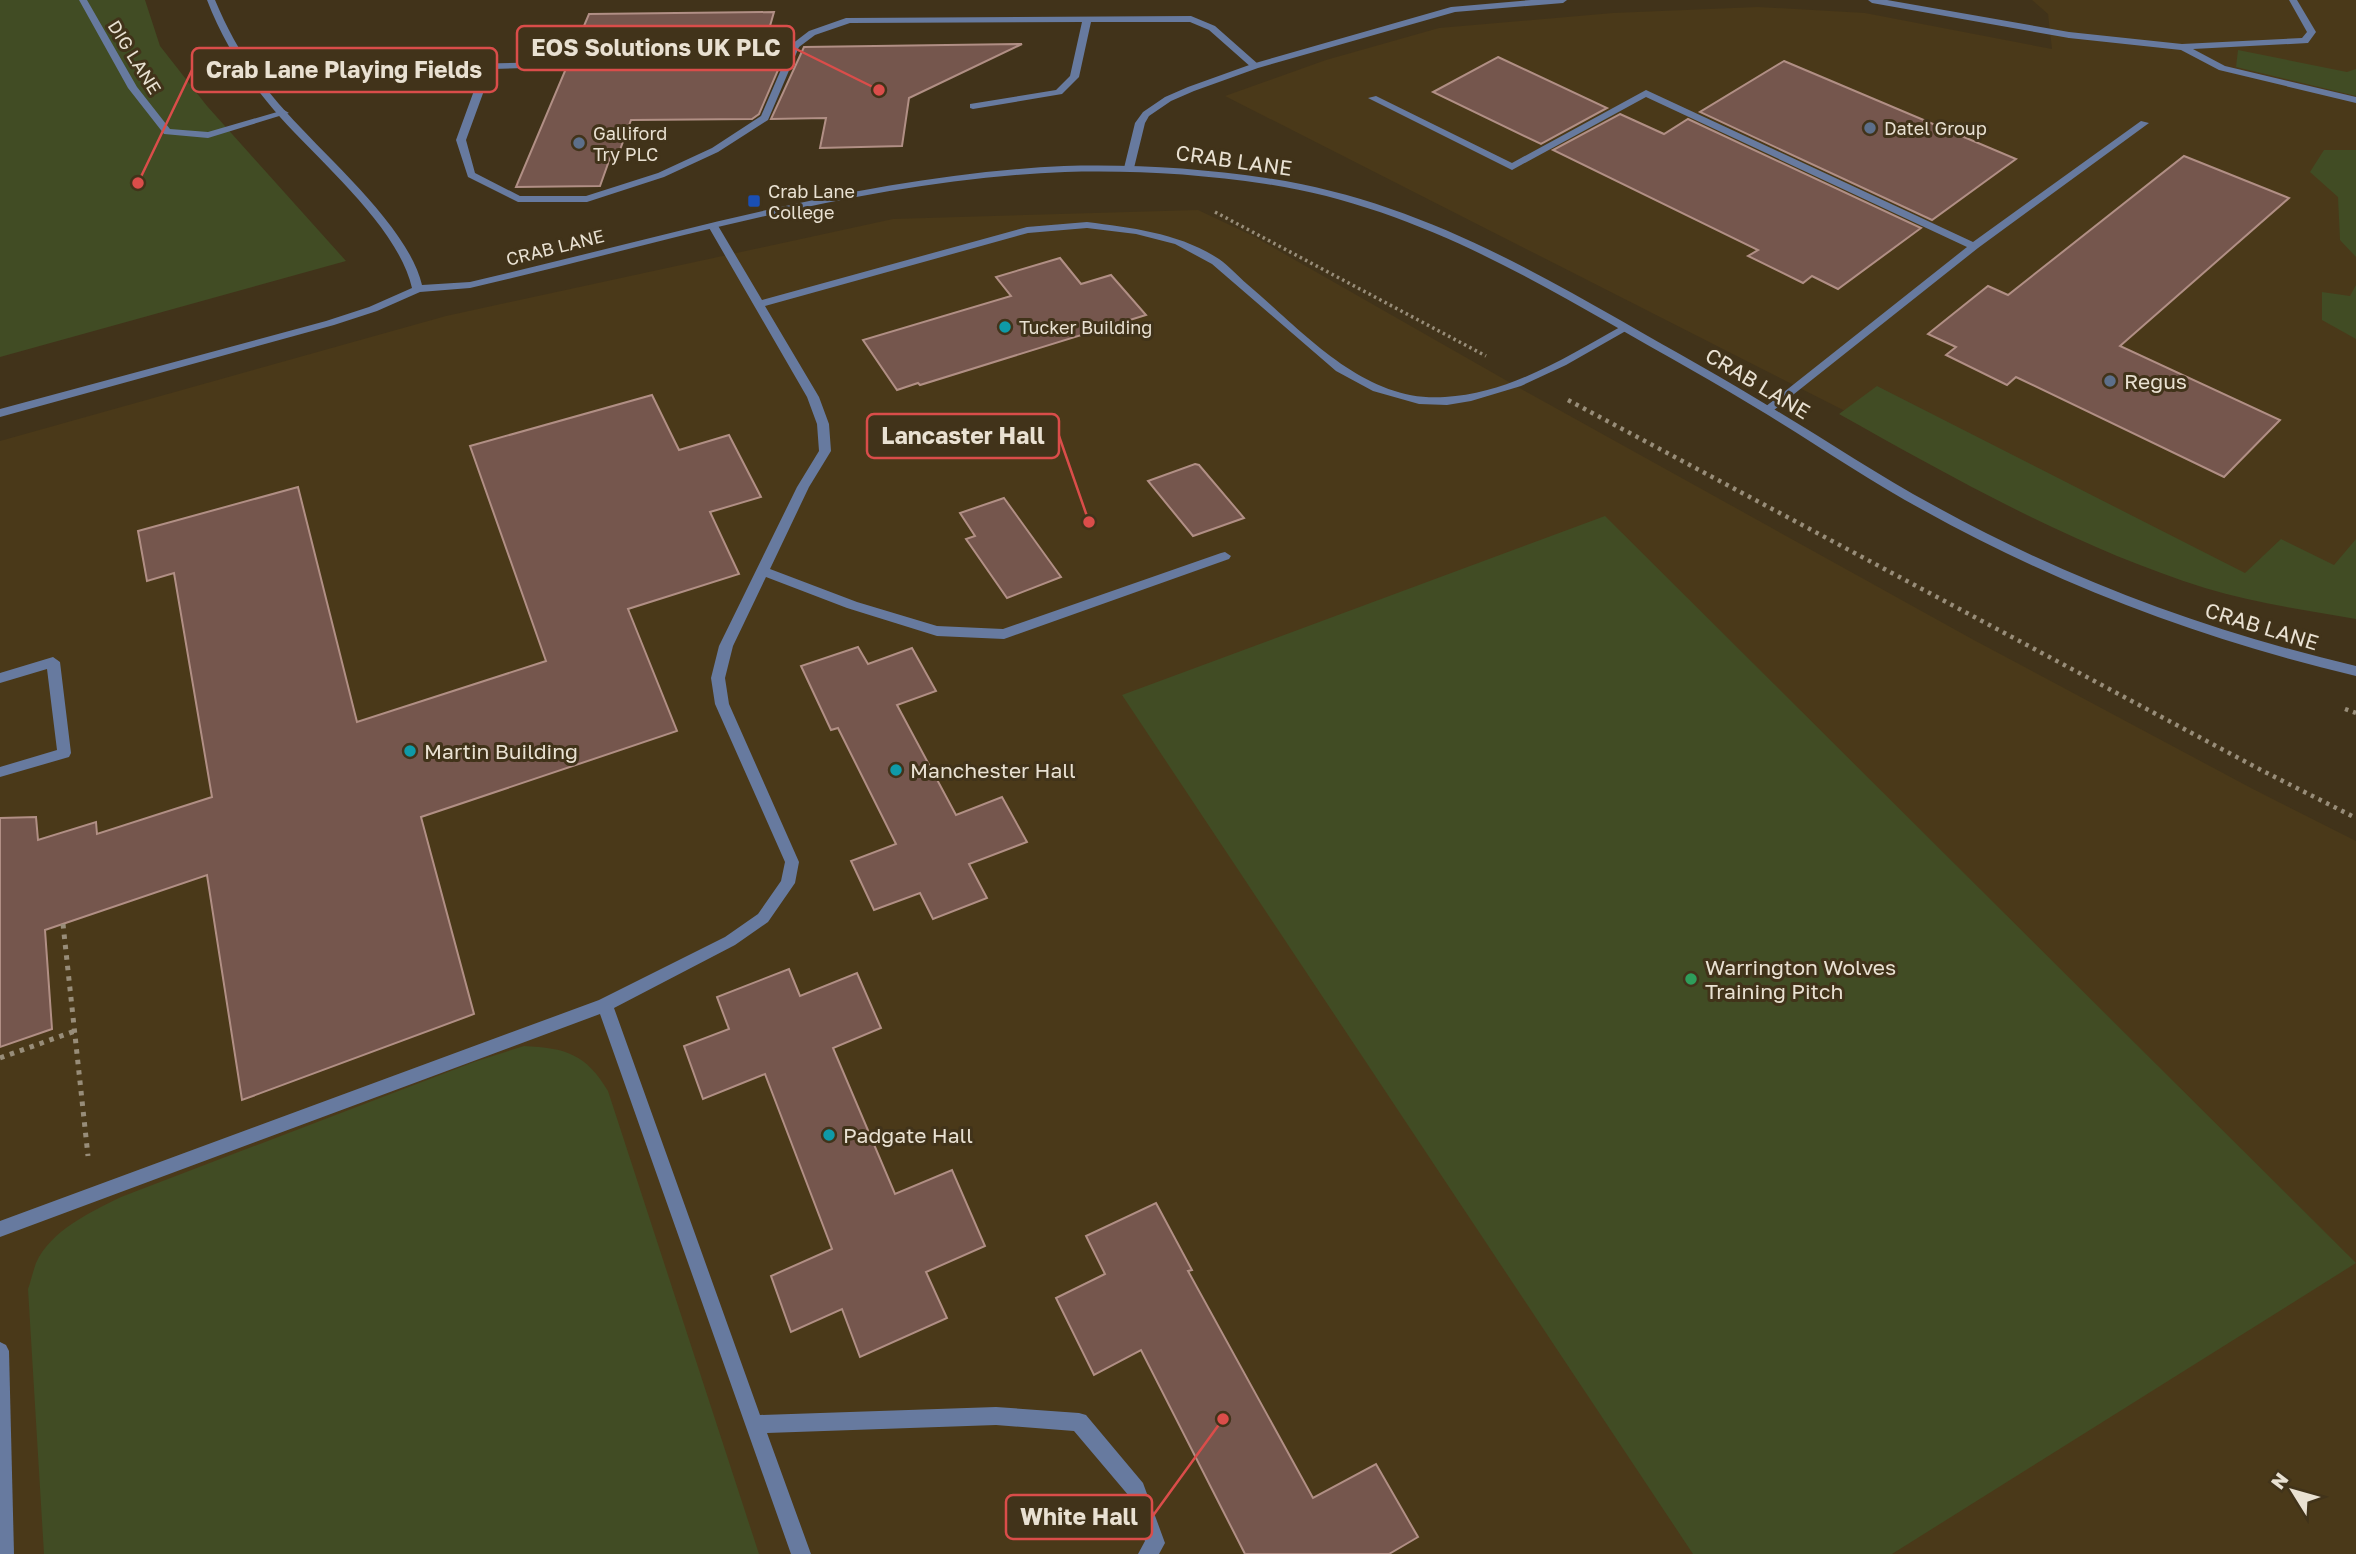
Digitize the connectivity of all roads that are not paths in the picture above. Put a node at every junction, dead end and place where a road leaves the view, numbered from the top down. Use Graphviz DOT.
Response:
graph roads {
  1 [pos="83,0"];
  2 [pos="211,0"];
  3 [pos="1563,0"];
  4 [pos="1872,0"];
  5 [pos="2293,0"];
  6 [pos="1087,19"];
  7 [pos="2182,47"];
  8 [pos="559,65"];
  9 [pos="488,66"];
  10 [pos="1255,66"];
  11 [pos="422,68"];
  12 [pos="1373,98"];
  13 [pos="2356,100"];
  14 [pos="973,106"];
  15 [pos="284,113"];
  16 [pos="2144,123"];
  17 [pos="1129,168"];
  18 [pos="712,226"];
  19 [pos="1974,246"];
  20 [pos="418,289"];
  21 [pos="760,304"];
  22 [pos="1626,328"];
  23 [pos="1769,410"];
  24 [pos="0,413"];
  25 [pos="1225,556"];
  26 [pos="761,570"];
  27 [pos="2356,671"];
  28 [pos="0,678"];
  29 [pos="0,772"];
  30 [pos="605,1005"];
  31 [pos="0,1229"];
  32 [pos="0,1351"];
  33 [pos="753,1424"];
  34 [pos="4,1554"];
  35 [pos="801,1554"];
  36 [pos="1148,1554"];
  1 -- 15 [label="street, DIG LANE"];
  2 -- 15 [label="street"];
  3 -- 10 [label="street"];
  4 -- 7 [label="street"];
  5 -- 7 [label="street"];
  6 -- 9 [label="street, CRAB LANE"];
  6 -- 10 [label="street, CRAB LANE"];
  6 -- 14 [label="street"];
  7 -- 13 [label="street"];
  8 -- 9 [label="street"];
  9 -- 11 [label="street"];
  10 -- 17 [label="street"];
  12 -- 19 [label="street"];
  15 -- 20 [label="street"];
  16 -- 19 [label="street"];
  17 -- 18 [label="street, CRAB LANE"];
  17 -- 22 [label="street, CRAB LANE"];
  18 -- 20 [label="street, CRAB LANE"];
  18 -- 21 [label="street"];
  19 -- 23 [label="street"];
  20 -- 24 [label="street, CRAB LANE"];
  21 -- 22 [label="street"];
  21 -- 26 [label="street"];
  22 -- 23 [label="street, CRAB LANE"];
  23 -- 27 [label="street, CRAB LANE"];
  25 -- 26 [label="street"];
  26 -- 30 [label="street"];
  28 -- 29 [label="street"];
  30 -- 31 [label="street"];
  30 -- 33 [label="street"];
  32 -- 34 [label="street"];
  33 -- 35 [label="street"];
  33 -- 36 [label="street"];
}
